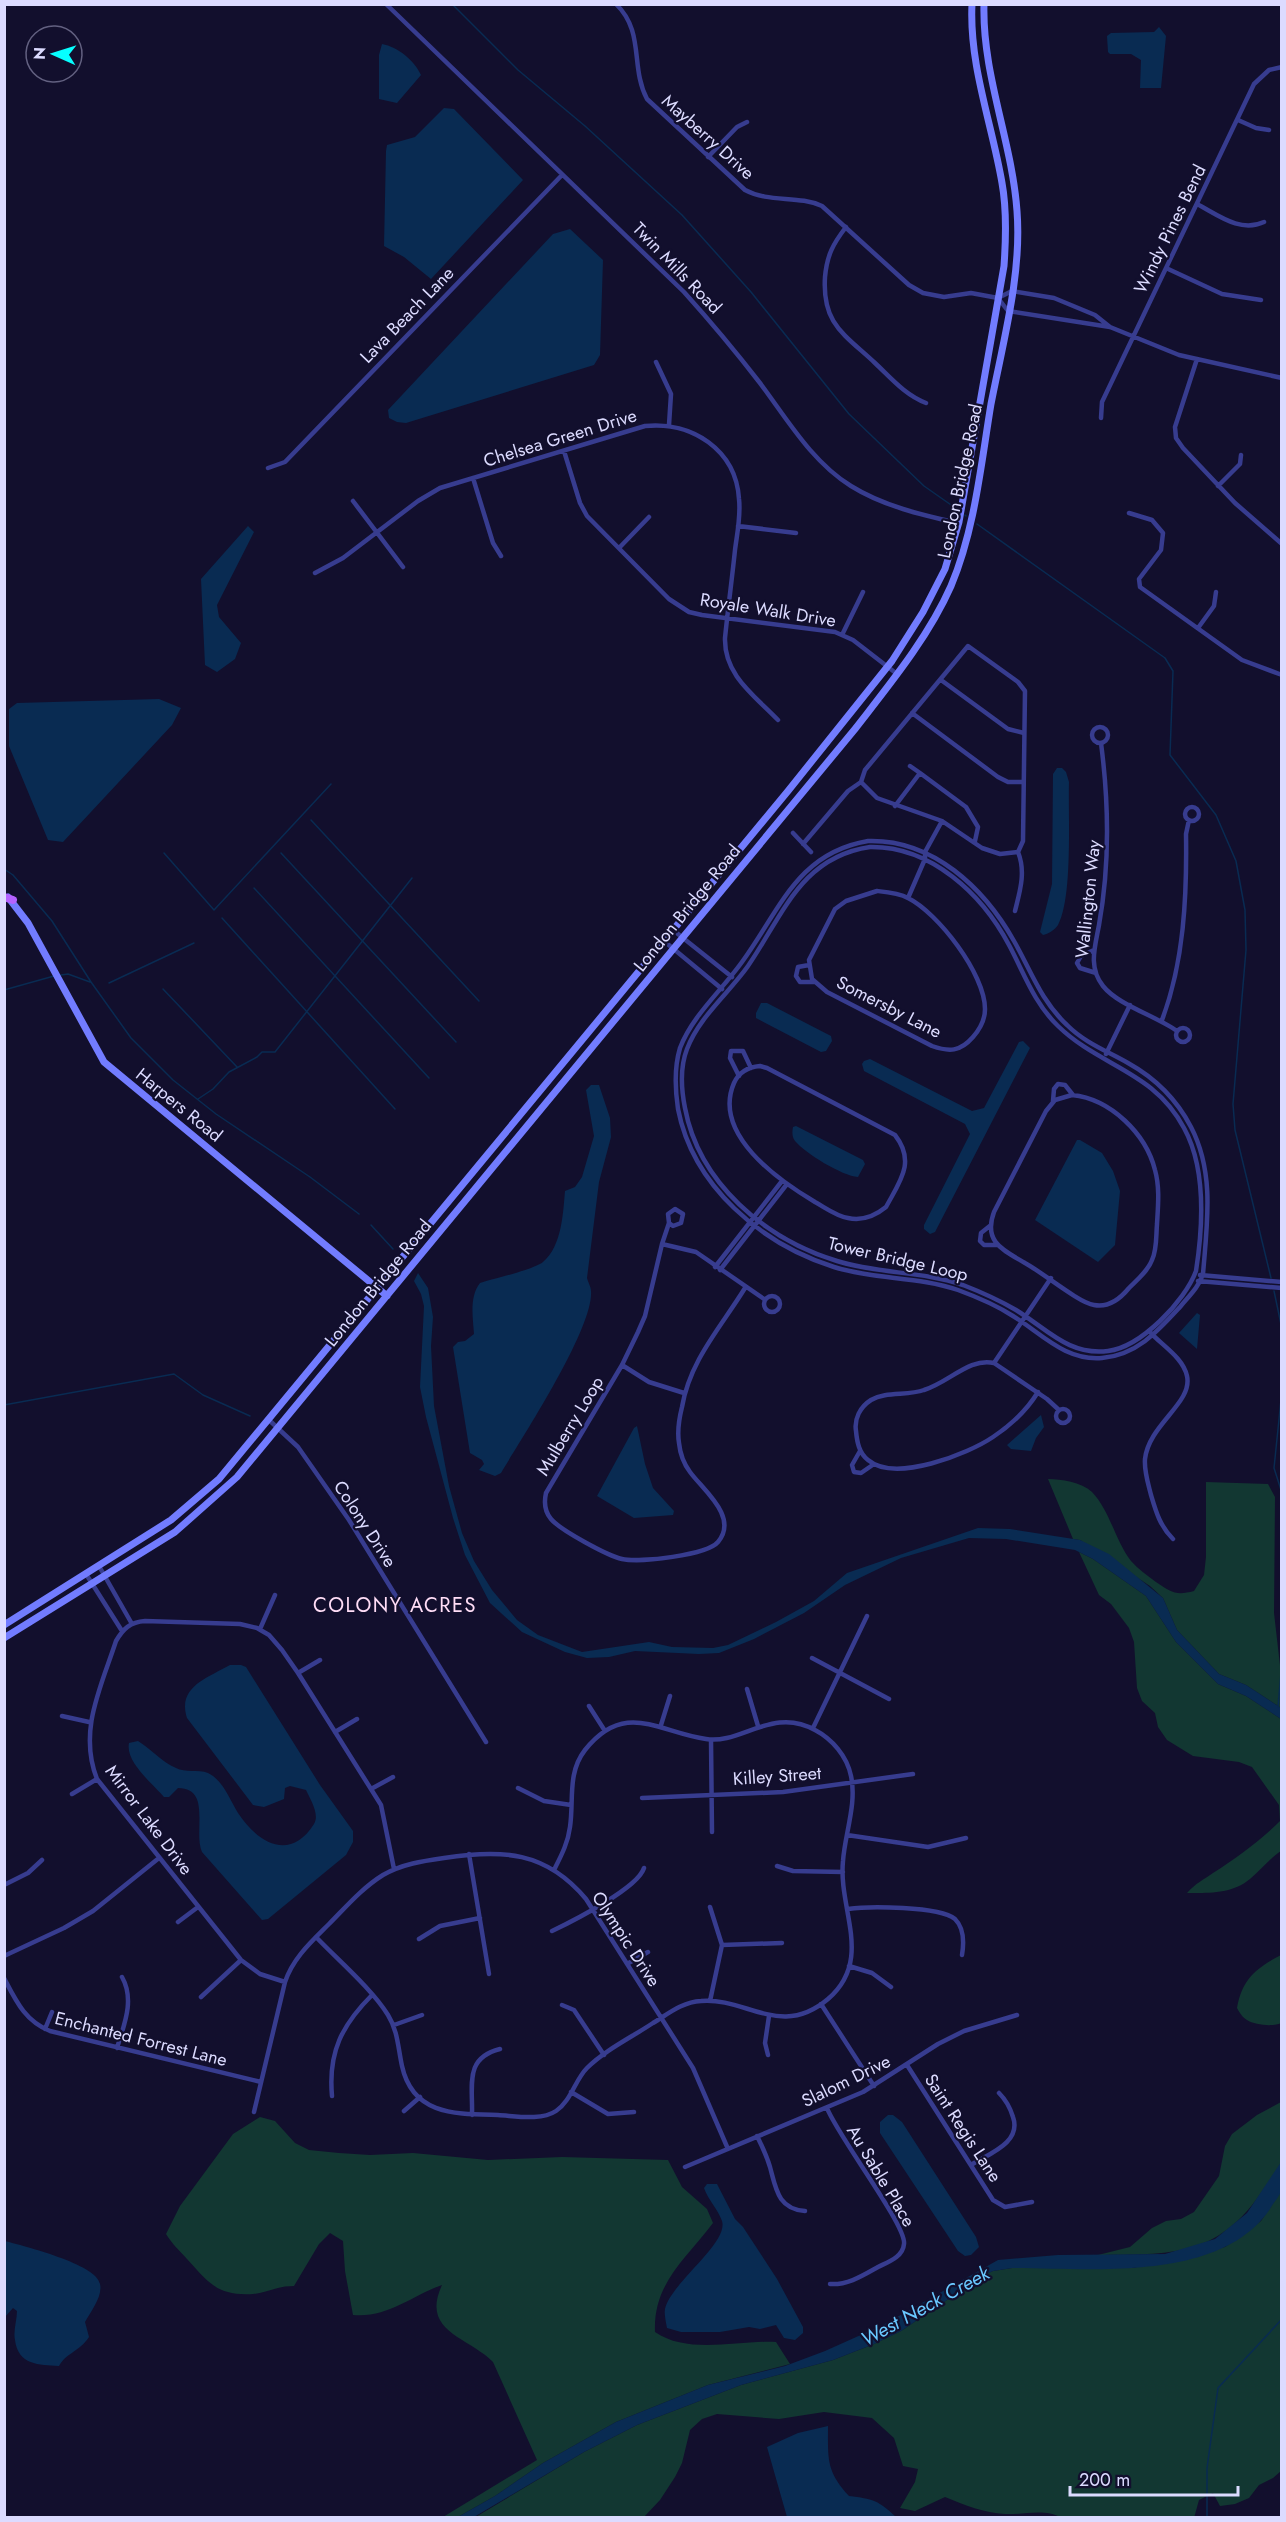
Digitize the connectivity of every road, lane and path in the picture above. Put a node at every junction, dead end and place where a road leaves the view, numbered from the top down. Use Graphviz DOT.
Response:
graph roads {
  1 [pos="386,4"];
  2 [pos="616,4"];
  3 [pos="972,4"];
  4 [pos="984,4"];
  5 [pos="1281,67"];
  6 [pos="1238,120"];
  7 [pos="747,122"];
  8 [pos="1269,130"];
  9 [pos="708,157"];
  10 [pos="562,175"];
  11 [pos="1197,204"];
  12 [pos="1264,222"];
  13 [pos="846,227"];
  14 [pos="1166,268"];
  15 [pos="1011,291"];
  16 [pos="998,298"];
  17 [pos="1261,300"];
  18 [pos="1008,311"];
  19 [pos="1110,327"];
  20 [pos="1133,336"];
  21 [pos="1197,359"];
  22 [pos="656,362"];
  23 [pos="1281,378"];
  24 [pos="926,403"];
  25 [pos="1101,418"];
  26 [pos="669,425"];
  27 [pos="564,451"];
  28 [pos="1241,455"];
  29 [pos="268,468"];
  30 [pos="473,478"];
  31 [pos="1218,486"];
  32 [pos="352,501"];
  33 [pos="1129,513"];
  34 [pos="649,517"];
  35 [pos="958,524"];
  36 [pos="738,526"];
  37 [pos="796,532"];
  38 [pos="377,533"];
  39 [pos="1281,544"];
  40 [pos="619,548"];
  41 [pos="501,556"];
  42 [pos="403,567"];
  43 [pos="315,573"];
  44 [pos="863,592"];
  45 [pos="1216,592"];
  46 [pos="727,618"];
  47 [pos="1198,628"];
  48 [pos="842,635"];
  49 [pos="888,668"];
  50 [pos="897,674"];
  51 [pos="1281,675"];
  52 [pos="941,680"];
  53 [pos="912,713"];
  54 [pos="778,720"];
  55 [pos="1024,733"];
  56 [pos="1101,742"];
  57 [pos="910,766"];
  58 [pos="920,773"];
  59 [pos="861,782"];
  60 [pos="1023,782"];
  61 [pos="895,806"];
  62 [pos="1189,820"];
  63 [pos="942,821"];
  64 [pos="793,833"];
  65 [pos="975,841"];
  66 [pos="803,844"];
  67 [pos="811,852"];
  68 [pos="926,852"];
  69 [pos="1018,852"];
  70 [pos="925,860"];
  71 [pos="7,897"];
  72 [pos="908,898"];
  73 [pos="1015,911"];
  74 [pos="673,930"];
  75 [pos="683,937"];
  76 [pos="664,940"];
  77 [pos="673,948"];
  78 [pos="1094,950"];
  79 [pos="809,964"];
  80 [pos="1096,973"];
  81 [pos="732,976"];
  82 [pos="737,980"];
  83 [pos="814,982"];
  84 [pos="722,988"];
  85 [pos="727,992"];
  86 [pos="1130,1005"];
  87 [pos="1162,1020"];
  88 [pos="1177,1031"];
  89 [pos="1107,1053"];
  90 [pos="1104,1058"];
  91 [pos="751,1068"];
  92 [pos="739,1076"];
  93 [pos="1073,1095"];
  94 [pos="1053,1102"];
  95 [pos="784,1182"];
  96 [pos="756,1218"];
  97 [pos="669,1223"];
  98 [pos="752,1223"];
  99 [pos="991,1226"];
  100 [pos="662,1244"];
  101 [pos="998,1245"];
  102 [pos="717,1268"];
  103 [pos="1195,1274"];
  104 [pos="1203,1275"];
  105 [pos="1051,1278"];
  106 [pos="1193,1281"];
  107 [pos="1201,1281"];
  108 [pos="1281,1282"];
  109 [pos="378,1288"];
  110 [pos="746,1288"];
  111 [pos="1281,1288"];
  112 [pos="387,1296"];
  113 [pos="764,1299"];
  114 [pos="1026,1316"];
  115 [pos="1022,1322"];
  116 [pos="1149,1331"];
  117 [pos="1153,1336"];
  118 [pos="994,1363"];
  119 [pos="622,1365"];
  120 [pos="1038,1392"];
  121 [pos="684,1393"];
  122 [pos="1059,1410"];
  123 [pos="269,1420"];
  124 [pos="278,1428"];
  125 [pos="860,1451"];
  126 [pos="874,1464"];
  127 [pos="1173,1539"];
  128 [pos="99,1566"];
  129 [pos="86,1574"];
  130 [pos="104,1576"];
  131 [pos="92,1584"];
  132 [pos="275,1595"];
  133 [pos="867,1617"];
  134 [pos="132,1624"];
  135 [pos="4,1625"];
  136 [pos="260,1629"];
  137 [pos="122,1631"];
  138 [pos="4,1638"];
  139 [pos="812,1658"];
  140 [pos="320,1660"];
  141 [pos="298,1673"];
  142 [pos="840,1674"];
  143 [pos="747,1689"];
  144 [pos="670,1696"];
  145 [pos="889,1699"];
  146 [pos="589,1706"];
  147 [pos="62,1716"];
  148 [pos="357,1719"];
  149 [pos="89,1722"];
  150 [pos="661,1725"];
  151 [pos="758,1726"];
  152 [pos="813,1728"];
  153 [pos="605,1731"];
  154 [pos="335,1732"];
  155 [pos="711,1740"];
  156 [pos="486,1742"];
  157 [pos="913,1774"];
  158 [pos="393,1777"];
  159 [pos="97,1779"];
  160 [pos="852,1782"];
  161 [pos="518,1788"];
  162 [pos="371,1790"];
  163 [pos="72,1794"];
  164 [pos="711,1794"];
  165 [pos="642,1798"];
  166 [pos="571,1805"];
  167 [pos="712,1832"];
  168 [pos="847,1835"];
  169 [pos="966,1838"];
  170 [pos="470,1854"];
  171 [pos="159,1858"];
  172 [pos="42,1860"];
  173 [pos="777,1866"];
  174 [pos="644,1868"];
  175 [pos="394,1869"];
  176 [pos="554,1870"];
  177 [pos="843,1872"];
  178 [pos="4,1885"];
  179 [pos="198,1907"];
  180 [pos="710,1907"];
  181 [pos="593,1909"];
  182 [pos="848,1910"];
  183 [pos="480,1918"];
  184 [pos="178,1922"];
  185 [pos="552,1931"];
  186 [pos="316,1937"];
  187 [pos="419,1939"];
  188 [pos="782,1943"];
  189 [pos="722,1945"];
  190 [pos="648,1952"];
  191 [pos="962,1955"];
  192 [pos="4,1956"];
  193 [pos="242,1960"];
  194 [pos="627,1964"];
  195 [pos="849,1966"];
  196 [pos="489,1974"];
  197 [pos="122,1977"];
  198 [pos="4,1978"];
  199 [pos="285,1982"];
  200 [pos="891,1987"];
  201 [pos="372,1995"];
  202 [pos="201,1997"];
  203 [pos="710,2001"];
  204 [pos="821,2004"];
  205 [pos="562,2005"];
  206 [pos="52,2012"];
  207 [pos="422,2015"];
  208 [pos="1017,2015"];
  209 [pos="770,2016"];
  210 [pos="661,2018"];
  211 [pos="394,2025"];
  212 [pos="45,2029"];
  213 [pos="117,2048"];
  214 [pos="500,2049"];
  215 [pos="604,2055"];
  216 [pos="768,2055"];
  217 [pos="907,2065"];
  218 [pos="261,2082"];
  219 [pos="874,2086"];
  220 [pos="571,2092"];
  221 [pos="999,2093"];
  222 [pos="332,2096"];
  223 [pos="420,2097"];
  224 [pos="827,2108"];
  225 [pos="404,2111"];
  226 [pos="254,2112"];
  227 [pos="634,2112"];
  228 [pos="472,2115"];
  229 [pos="757,2136"];
  230 [pos="728,2149"];
  231 [pos="971,2165"];
  232 [pos="685,2168"];
  233 [pos="1032,2202"];
  234 [pos="805,2211"];
  235 [pos="830,2284"];
  1 -- 10 [label="street, Twin Mills Road"];
  2 -- 9 [label="street, Mayberry Drive"];
  3 -- 16 [label="main road, London Bridge Road"];
  4 -- 15 [label="main road, London Bridge Road"];
  5 -- 6 [label="street, Windy Pines Bend"];
  6 -- 8 [label="street"];
  6 -- 11 [label="street, Windy Pines Bend"];
  7 -- 9 [label="street"];
  9 -- 13 [label="street, Mayberry Drive"];
  10 -- 29 [label="street, Lava Beach Lane"];
  10 -- 35 [label="street, Twin Mills Road"];
  11 -- 12 [label="street"];
  11 -- 14 [label="street, Windy Pines Bend"];
  13 -- 16 [label="street, Mayberry Drive"];
  13 -- 24 [label="street"];
  14 -- 17 [label="street"];
  14 -- 20 [label="street, Windy Pines Bend"];
  15 -- 16 [label="street"];
  15 -- 18 [label="main road, London Bridge Road"];
  15 -- 19 [label="street"];
  16 -- 18 [label="street"];
  16 -- 35 [label="main road, London Bridge Road"];
  18 -- 19 [label="street"];
  18 -- 50 [label="main road, London Bridge Road"];
  19 -- 20 [label="street"];
  20 -- 21 [label="street"];
  20 -- 25 [label="street, Windy Pines Bend"];
  21 -- 23 [label="street"];
  21 -- 31 [label="street"];
  22 -- 26 [label="street"];
  26 -- 27 [label="street, Chelsea Green Drive"];
  26 -- 36 [label="street, Chelsea Green Drive"];
  27 -- 30 [label="street, Chelsea Green Drive"];
  27 -- 40 [label="street, Royale Walk Drive"];
  28 -- 31 [label="street"];
  30 -- 38 [label="street, Chelsea Green Drive"];
  30 -- 41 [label="street"];
  31 -- 39 [label="street"];
  32 -- 38 [label="street"];
  33 -- 47 [label="street"];
  34 -- 40 [label="street"];
  35 -- 49 [label="main road, London Bridge Road"];
  36 -- 37 [label="street"];
  36 -- 46 [label="street, Chelsea Green Drive"];
  38 -- 42 [label="street"];
  38 -- 43 [label="street, Chelsea Green Drive"];
  40 -- 46 [label="street, Royale Walk Drive"];
  44 -- 48 [label="street"];
  45 -- 47 [label="street"];
  46 -- 48 [label="street, Royale Walk Drive"];
  46 -- 54 [label="street, Chelsea Green Drive"];
  47 -- 51 [label="street"];
  48 -- 49 [label="street, Royale Walk Drive"];
  49 -- 50 [label="street, Royale Walk Drive"];
  49 -- 74 [label="main road, London Bridge Road"];
  50 -- 75 [label="main road, London Bridge Road"];
  52 -- 53 [label="street"];
  52 -- 55 [label="street"];
  52 -- 55 [label="street"];
  53 -- 59 [label="street"];
  53 -- 60 [label="street"];
  55 -- 60 [label="street"];
  56 -- 78 [label="street, Wallington Way"];
  57 -- 58 [label="street"];
  58 -- 61 [label="street"];
  58 -- 65 [label="street"];
  59 -- 61 [label="street"];
  59 -- 66 [label="street"];
  60 -- 69 [label="street"];
  61 -- 63 [label="street"];
  62 -- 87 [label="street"];
  63 -- 65 [label="street"];
  63 -- 68 [label="street"];
  64 -- 66 [label="street"];
  65 -- 69 [label="street"];
  66 -- 67 [label="street"];
  68 -- 70 [label="street"];
  68 -- 81 [label="street, Tower Bridge Loop"];
  68 -- 89 [label="street, Tower Bridge Loop"];
  69 -- 73 [label="street"];
  70 -- 72 [label="street"];
  70 -- 82 [label="street, Tower Bridge Loop"];
  70 -- 90 [label="street, Tower Bridge Loop"];
  71 -- 109 [label="main road, Harpers Road"];
  72 -- 79 [label="street, Somersby Lane"];
  72 -- 83 [label="street, Somersby Lane"];
  74 -- 75 [label="street"];
  74 -- 76 [label="main road, London Bridge Road"];
  75 -- 77 [label="main road, London Bridge Road"];
  75 -- 81 [label="street"];
  76 -- 77 [label="street"];
  76 -- 109 [label="main road, London Bridge Road"];
  77 -- 84 [label="street"];
  77 -- 112 [label="main road, London Bridge Road"];
  78 -- 80 [label="street, Wallington Way"];
  78 -- 80 [label="street"];
  79 -- 83 [label="street, Somersby Lane"];
  79 -- 83 [label="street"];
  80 -- 86 [label="street, Wallington Way"];
  81 -- 82 [label="street"];
  81 -- 84 [label="street, Tower Bridge Loop"];
  82 -- 85 [label="street, Tower Bridge Loop"];
  84 -- 85 [label="street"];
  84 -- 98 [label="street, Tower Bridge Loop"];
  85 -- 96 [label="street, Tower Bridge Loop"];
  86 -- 87 [label="street, Wallington Way"];
  86 -- 89 [label="street"];
  87 -- 88 [label="street, Wallington Way"];
  89 -- 90 [label="street"];
  89 -- 104 [label="street, Tower Bridge Loop"];
  90 -- 103 [label="street, Tower Bridge Loop"];
  91 -- 92 [label="street"];
  91 -- 92 [label="street"];
  91 -- 95 [label="street"];
  92 -- 95 [label="street"];
  93 -- 94 [label="street"];
  93 -- 94 [label="street"];
  93 -- 105 [label="street"];
  94 -- 99 [label="street"];
  95 -- 96 [label="street"];
  96 -- 98 [label="street"];
  96 -- 114 [label="street, Tower Bridge Loop"];
  97 -- 100 [label="street, Mulberry Loop"];
  98 -- 102 [label="street"];
  98 -- 115 [label="street, Tower Bridge Loop"];
  99 -- 101 [label="street"];
  99 -- 101 [label="street"];
  100 -- 102 [label="street"];
  100 -- 119 [label="street, Mulberry Loop"];
  101 -- 105 [label="street"];
  102 -- 110 [label="street"];
  103 -- 104 [label="street"];
  103 -- 106 [label="street, Tower Bridge Loop"];
  104 -- 107 [label="street, Tower Bridge Loop"];
  104 -- 108 [label="street"];
  105 -- 114 [label="street"];
  106 -- 107 [label="street"];
  106 -- 116 [label="street, Tower Bridge Loop"];
  107 -- 111 [label="street"];
  107 -- 117 [label="street, Tower Bridge Loop"];
  109 -- 112 [label="main road, Harpers Road"];
  109 -- 123 [label="main road, London Bridge Road"];
  110 -- 113 [label="street"];
  110 -- 121 [label="street, Mulberry Loop"];
  112 -- 124 [label="main road, London Bridge Road"];
  114 -- 115 [label="street"];
  114 -- 116 [label="street, Tower Bridge Loop"];
  115 -- 117 [label="street, Tower Bridge Loop"];
  115 -- 118 [label="street"];
  116 -- 117 [label="street"];
  117 -- 127 [label="street"];
  118 -- 120 [label="street"];
  118 -- 125 [label="street"];
  119 -- 121 [label="street"];
  119 -- 121 [label="street, Mulberry Loop"];
  120 -- 122 [label="street"];
  120 -- 126 [label="street"];
  123 -- 124 [label="street, Colony Drive"];
  123 -- 128 [label="main road, London Bridge Road"];
  124 -- 130 [label="main road, London Bridge Road"];
  124 -- 156 [label="street, Colony Drive"];
  125 -- 126 [label="street"];
  125 -- 126 [label="street"];
  128 -- 129 [label="main road, London Bridge Road"];
  128 -- 130 [label="street"];
  129 -- 131 [label="street"];
  129 -- 135 [label="main road, London Bridge Road"];
  130 -- 131 [label="main road, London Bridge Road"];
  130 -- 134 [label="street"];
  131 -- 137 [label="street"];
  131 -- 138 [label="main road, London Bridge Road"];
  132 -- 136 [label="street"];
  133 -- 142 [label="street"];
  134 -- 136 [label="street"];
  134 -- 137 [label="street"];
  136 -- 141 [label="street"];
  137 -- 149 [label="street, Mirror Lake Drive"];
  139 -- 142 [label="street"];
  140 -- 141 [label="street"];
  141 -- 154 [label="street"];
  142 -- 145 [label="street"];
  142 -- 152 [label="street"];
  143 -- 151 [label="street"];
  144 -- 150 [label="street"];
  146 -- 153 [label="street"];
  147 -- 149 [label="street"];
  148 -- 154 [label="street"];
  149 -- 159 [label="street, Mirror Lake Drive"];
  150 -- 153 [label="street"];
  150 -- 155 [label="street"];
  151 -- 152 [label="street"];
  151 -- 155 [label="street"];
  152 -- 160 [label="street"];
  153 -- 166 [label="street"];
  154 -- 162 [label="street"];
  155 -- 164 [label="street"];
  157 -- 160 [label="street, Killey Street"];
  158 -- 162 [label="street"];
  159 -- 163 [label="street"];
  159 -- 171 [label="street, Mirror Lake Drive"];
  160 -- 164 [label="street, Killey Street"];
  160 -- 168 [label="street"];
  161 -- 166 [label="street"];
  162 -- 175 [label="street"];
  164 -- 165 [label="street, Killey Street"];
  164 -- 167 [label="street"];
  166 -- 176 [label="street"];
  168 -- 169 [label="street"];
  168 -- 177 [label="street"];
  170 -- 175 [label="street, Olympic Drive"];
  170 -- 176 [label="street, Olympic Drive"];
  170 -- 183 [label="street"];
  171 -- 179 [label="street, Mirror Lake Drive"];
  171 -- 192 [label="street"];
  172 -- 178 [label="street"];
  173 -- 177 [label="street"];
  174 -- 181 [label="street"];
  175 -- 186 [label="street, Olympic Drive"];
  176 -- 181 [label="street, Olympic Drive"];
  177 -- 182 [label="street"];
  179 -- 184 [label="street"];
  179 -- 193 [label="street, Mirror Lake Drive"];
  180 -- 189 [label="street"];
  181 -- 185 [label="street"];
  181 -- 194 [label="street, Olympic Drive"];
  182 -- 191 [label="street"];
  182 -- 195 [label="street"];
  183 -- 187 [label="street"];
  183 -- 196 [label="street"];
  186 -- 199 [label="street, Olympic Drive"];
  186 -- 201 [label="street"];
  188 -- 189 [label="street"];
  189 -- 203 [label="street"];
  190 -- 194 [label="street"];
  193 -- 199 [label="street, Mirror Lake Drive"];
  193 -- 202 [label="street"];
  194 -- 210 [label="street, Olympic Drive"];
  195 -- 200 [label="street"];
  195 -- 204 [label="street"];
  197 -- 213 [label="street"];
  198 -- 212 [label="street, Enchanted Forrest Lane"];
  199 -- 218 [label="street, Olympic Drive"];
  201 -- 211 [label="street"];
  201 -- 222 [label="street"];
  203 -- 209 [label="street"];
  203 -- 210 [label="street"];
  204 -- 209 [label="street"];
  204 -- 219 [label="street"];
  205 -- 215 [label="street"];
  206 -- 212 [label="street"];
  207 -- 211 [label="street"];
  208 -- 217 [label="street, Slalom Drive"];
  209 -- 216 [label="street"];
  210 -- 215 [label="street"];
  210 -- 230 [label="street, Olympic Drive"];
  211 -- 223 [label="street"];
  212 -- 213 [label="street, Enchanted Forrest Lane"];
  213 -- 218 [label="street, Enchanted Forrest Lane"];
  214 -- 228 [label="street"];
  215 -- 220 [label="street"];
  217 -- 219 [label="street, Slalom Drive"];
  217 -- 231 [label="street, Saint Regis Lane"];
  218 -- 226 [label="street, Olympic Drive"];
  219 -- 224 [label="street, Slalom Drive"];
  220 -- 227 [label="street"];
  220 -- 228 [label="street"];
  221 -- 231 [label="street"];
  223 -- 225 [label="street"];
  223 -- 228 [label="street"];
  224 -- 229 [label="street, Slalom Drive"];
  224 -- 235 [label="street, Au Sable Place"];
  229 -- 230 [label="street, Slalom Drive"];
  229 -- 234 [label="street"];
  230 -- 232 [label="street, Slalom Drive"];
  231 -- 233 [label="street, Saint Regis Lane"];
}
